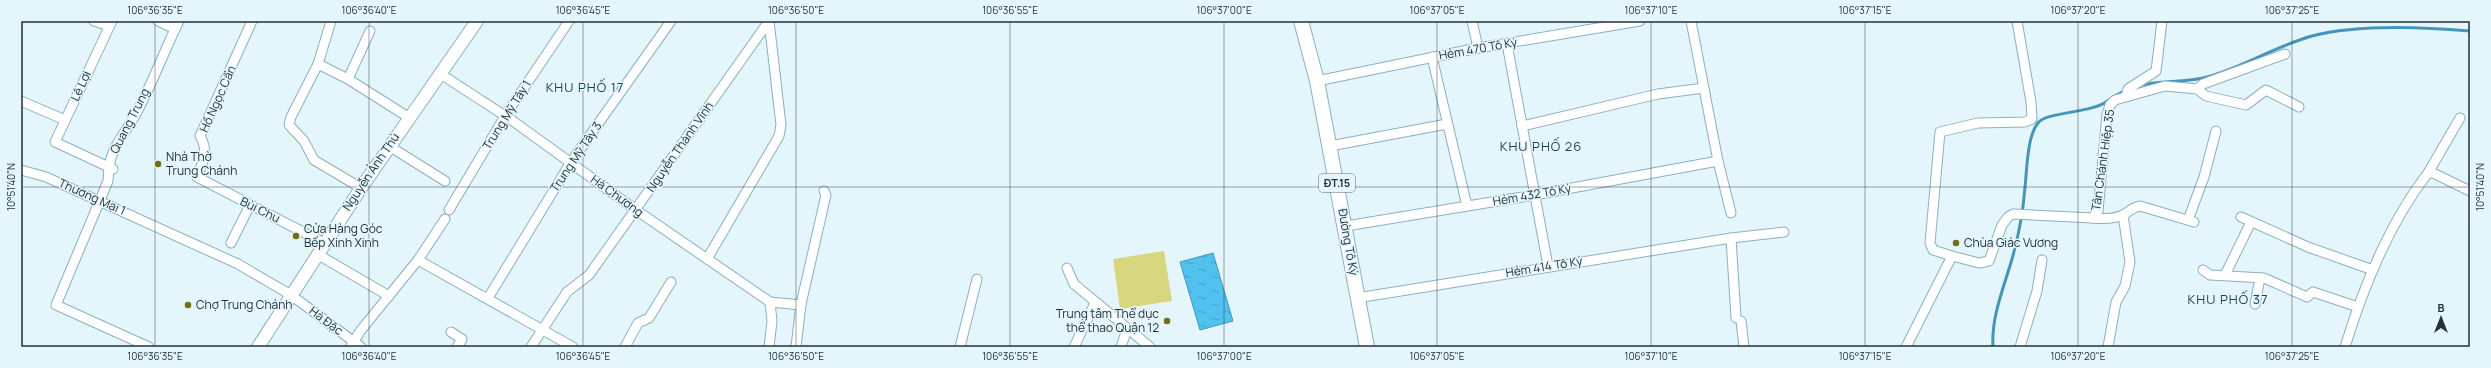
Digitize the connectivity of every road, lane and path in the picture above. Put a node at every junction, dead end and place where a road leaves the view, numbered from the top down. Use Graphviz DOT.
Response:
graph roads {
  1 [pos="94,21"];
  2 [pos="158,21"];
  3 [pos="252,21"];
  4 [pos="331,21"];
  5 [pos="477,21"];
  6 [pos="569,21"];
  7 [pos="671,21"];
  8 [pos="769,21"];
  9 [pos="1301,21"];
  10 [pos="1472,21"];
  11 [pos="1640,21"];
  12 [pos="1691,21"];
  13 [pos="2017,21"];
  14 [pos="2162,21"];
  15 [pos="110,24"];
  16 [pos="177,25"];
  17 [pos="370,32"];
  18 [pos="1508,44"];
  19 [pos="1478,48"];
  20 [pos="2285,54"];
  21 [pos="1432,57"];
  22 [pos="318,64"];
  23 [pos="439,73"];
  24 [pos="348,79"];
  25 [pos="1317,81"];
  26 [pos="1704,88"];
  27 [pos="2197,89"];
  28 [pos="2126,93"];
  29 [pos="21,101"];
  30 [pos="2299,107"];
  31 [pos="505,116"];
  32 [pos="408,117"];
  33 [pos="2460,118"];
  34 [pos="65,120"];
  35 [pos="1448,124"];
  36 [pos="1522,126"];
  37 [pos="2216,131"];
  38 [pos="389,146"];
  39 [pos="1330,146"];
  40 [pos="1718,161"];
  41 [pos="571,162"];
  42 [pos="111,168"];
  43 [pos="24,171"];
  44 [pos="2428,173"];
  45 [pos="197,177"];
  46 [pos="445,181"];
  47 [pos="361,188"];
  48 [pos="824,191"];
  49 [pos="2470,191"];
  50 [pos="1534,195"];
  51 [pos="101,202"];
  52 [pos="250,205"];
  53 [pos="1467,206"];
  54 [pos="636,210"];
  55 [pos="1731,213"];
  56 [pos="2123,215"];
  57 [pos="2241,217"];
  58 [pos="2092,218"];
  59 [pos="2251,222"];
  60 [pos="1346,226"];
  61 [pos="1784,232"];
  62 [pos="1731,238"];
  63 [pos="231,244"];
  64 [pos="324,244"];
  65 [pos="317,254"];
  66 [pos="1952,256"];
  67 [pos="707,259"];
  68 [pos="418,260"];
  69 [pos="2042,260"];
  70 [pos="1548,266"];
  71 [pos="1067,268"];
  72 [pos="2203,270"];
  73 [pos="2373,270"];
  74 [pos="2225,275"];
  75 [pos="2260,278"];
  76 [pos="977,279"];
  77 [pos="671,282"];
  78 [pos="291,295"];
  79 [pos="389,296"];
  80 [pos="488,298"];
  81 [pos="1357,298"];
  82 [pos="770,302"];
  83 [pos="1095,303"];
  84 [pos="2255,304"];
  85 [pos="801,305"];
  86 [pos="2358,307"];
  87 [pos="1127,329"];
  88 [pos="541,330"];
  89 [pos="451,332"];
  90 [pos="355,345"];
  91 [pos="627,346"];
  92 [pos="150,347"];
  93 [pos="258,347"];
  94 [pos="457,347"];
  95 [pos="531,347"];
  96 [pos="573,347"];
  97 [pos="769,347"];
  98 [pos="796,347"];
  99 [pos="960,347"];
  100 [pos="1074,347"];
  101 [pos="1121,347"];
  102 [pos="1150,347"];
  103 [pos="1367,347"];
  104 [pos="1744,347"];
  105 [pos="1906,347"];
  106 [pos="2020,347"];
  107 [pos="2108,347"];
  108 [pos="2345,347"];
  1 -- 15 [label="street"];
  2 -- 16 [label="street"];
  3 -- 45 [label="street, Hồ Ngọc Cẩn"];
  4 -- 22 [label="street"];
  5 -- 23 [label="main road, Nguyễn Ảnh Thủ"];
  6 -- 31 [label="street, Trung Mỹ Tây 1"];
  7 -- 41 [label="street, Trung Mỹ Tây 3"];
  8 -- 54 [label="street, Nguyễn Thành Vĩnh"];
  8 -- 67 [label="street"];
  9 -- 25 [label="main road, Đường Tô Ký / ĐT.15"];
  10 -- 19 [label="street"];
  11 -- 18 [label="street, Hẻm 470 Tô Ký"];
  12 -- 26 [label="street"];
  13 -- 66 [label="street"];
  14 -- 28 [label="street"];
  15 -- 34 [label="street, Lê Lợi"];
  16 -- 42 [label="street, Quang Trung"];
  17 -- 24 [label="street"];
  18 -- 19 [label="street, Hẻm 470 Tô Ký"];
  18 -- 36 [label="street"];
  19 -- 21 [label="street, Hẻm 470 Tô Ký"];
  20 -- 27 [label="street"];
  21 -- 25 [label="street, Hẻm 470 Tô Ký"];
  21 -- 35 [label="street"];
  22 -- 24 [label="street"];
  22 -- 47 [label="street"];
  23 -- 31 [label="street, Hà Chương"];
  23 -- 32 [label="main road, Nguyễn Ảnh Thủ"];
  24 -- 32 [label="street"];
  25 -- 39 [label="main road, Đường Tô Ký / ĐT.15"];
  26 -- 36 [label="street"];
  26 -- 40 [label="street"];
  27 -- 28 [label="street, Tân Chánh Hiệp 35"];
  27 -- 30 [label="street, Tân Chánh Hiệp 35"];
  28 -- 58 [label="street, Tân Chánh Hiệp 35"];
  29 -- 34 [label="street"];
  31 -- 41 [label="street, Hà Chương"];
  31 -- 68 [label="street, Trung Mỹ Tây 1"];
  32 -- 38 [label="main road, Nguyễn Ảnh Thủ"];
  33 -- 44 [label="street"];
  34 -- 42 [label="street, Lê Lợi"];
  35 -- 39 [label="street"];
  35 -- 53 [label="street"];
  36 -- 50 [label="street"];
  37 -- 56 [label="street"];
  38 -- 46 [label="street"];
  38 -- 47 [label="main road, Nguyễn Ảnh Thủ"];
  39 -- 60 [label="main road, Đường Tô Ký / ĐT.15"];
  40 -- 50 [label="street, Hẻm 432 Tô Ký"];
  40 -- 55 [label="street"];
  41 -- 54 [label="street, Hà Chương"];
  41 -- 80 [label="street, Trung Mỹ Tây 3"];
  42 -- 51 [label="street, Quang Trung"];
  43 -- 51 [label="street, Thương Mại 1"];
  44 -- 49 [label="street"];
  44 -- 73 [label="street"];
  45 -- 52 [label="street, Bùi Chu"];
  47 -- 64 [label="main road, Nguyễn Ảnh Thủ"];
  48 -- 85 [label="street"];
  50 -- 53 [label="street, Hẻm 432 Tô Ký"];
  50 -- 70 [label="street"];
  51 -- 78 [label="street, Thương Mại 1"];
  51 -- 92 [label="street, Quang Trung"];
  52 -- 63 [label="street"];
  52 -- 64 [label="street, Bùi Chu"];
  53 -- 60 [label="street, Hẻm 432 Tô Ký"];
  54 -- 67 [label="street, Hà Chương"];
  54 -- 88 [label="street, Nguyễn Thành Vĩnh"];
  56 -- 58 [label="street"];
  56 -- 107 [label="street"];
  57 -- 59 [label="street"];
  58 -- 66 [label="street, Tân Chánh Hiệp 35"];
  59 -- 73 [label="street"];
  59 -- 74 [label="street"];
  60 -- 81 [label="main road, Đường Tô Ký / ĐT.15"];
  61 -- 62 [label="street, Hẻm 414 Tô Ký"];
  62 -- 70 [label="street, Hẻm 414 Tô Ký"];
  62 -- 104 [label="street"];
  64 -- 65 [label="main road, Nguyễn Ảnh Thủ"];
  65 -- 78 [label="main road, Nguyễn Ảnh Thủ"];
  65 -- 79 [label="street"];
  66 -- 105 [label="street"];
  67 -- 82 [label="street, Hà Chương"];
  68 -- 79 [label="street, Trung Mỹ Tây 1"];
  68 -- 80 [label="street"];
  69 -- 106 [label="street"];
  70 -- 81 [label="street, Hẻm 414 Tô Ký"];
  71 -- 83 [label="street"];
  72 -- 74 [label="street"];
  73 -- 86 [label="street"];
  74 -- 75 [label="street"];
  75 -- 84 [label="street"];
  75 -- 86 [label="street"];
  76 -- 99 [label="street"];
  77 -- 91 [label="street"];
  78 -- 90 [label="street, Hà Đặc"];
  78 -- 93 [label="main road, Nguyễn Ảnh Thủ"];
  79 -- 90 [label="street, Trung Mỹ Tây 1"];
  80 -- 88 [label="street"];
  81 -- 103 [label="main road, Đường Tô Ký / ĐT.15"];
  82 -- 85 [label="street, Hà Chương"];
  82 -- 97 [label="street"];
  83 -- 87 [label="street"];
  83 -- 100 [label="street"];
  85 -- 98 [label="street"];
  86 -- 108 [label="street"];
  87 -- 101 [label="street"];
  87 -- 102 [label="street"];
  88 -- 95 [label="street, Nguyễn Thành Vĩnh"];
  88 -- 96 [label="street"];
  89 -- 94 [label="street"];
}
